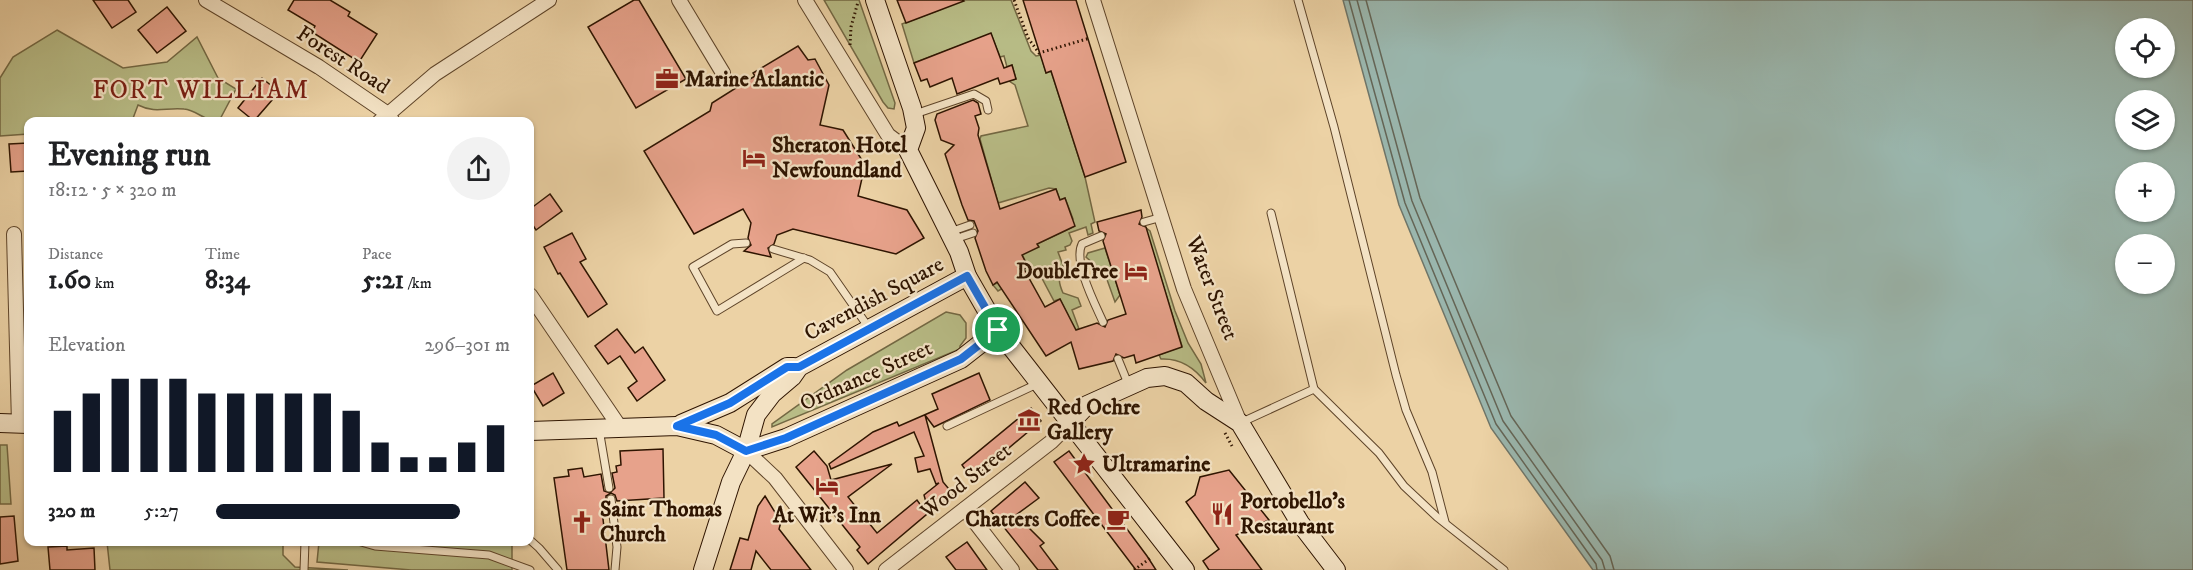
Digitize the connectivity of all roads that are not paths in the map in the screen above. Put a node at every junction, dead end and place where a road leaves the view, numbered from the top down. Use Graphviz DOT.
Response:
graph roads {
  1 [pos="206,0"];
  2 [pos="549,0"];
  3 [pos="679,0"];
  4 [pos="805,0"];
  5 [pos="875,0"];
  6 [pos="1093,0"];
  7 [pos="1298,0"];
  8 [pos="723,73"];
  9 [pos="988,111"];
  10 [pos="913,115"];
  11 [pos="384,117"];
  12 [pos="389,117"];
  13 [pos="908,150"];
  14 [pos="1271,213"];
  15 [pos="1161,217"];
  16 [pos="1144,222"];
  17 [pos="970,225"];
  18 [pos="973,233"];
  19 [pos="14,234"];
  20 [pos="951,236"];
  21 [pos="1101,236"];
  22 [pos="746,243"];
  23 [pos="773,249"];
  24 [pos="804,258"];
  25 [pos="967,276"];
  26 [pos="534,301"];
  27 [pos="1103,322"];
  28 [pos="868,328"];
  29 [pos="998,330"];
  30 [pos="1118,359"];
  31 [pos="799,367"];
  32 [pos="1039,384"];
  33 [pos="1129,386"];
  34 [pos="1314,389"];
  35 [pos="0,423"];
  36 [pos="1070,423"];
  37 [pos="1240,423"];
  38 [pos="23,424"];
  39 [pos="619,426"];
  40 [pos="677,426"];
  41 [pos="947,426"];
  42 [pos="599,429"];
  43 [pos="534,431"];
  44 [pos="746,451"];
  45 [pos="609,488"];
  46 [pos="610,499"];
  47 [pos="965,509"];
  48 [pos="1445,522"];
  49 [pos="534,544"];
  50 [pos="305,546"];
  51 [pos="375,546"];
  52 [pos="304,570"];
  53 [pos="530,570"];
  54 [pos="558,570"];
  55 [pos="615,570"];
  56 [pos="703,570"];
  57 [pos="846,570"];
  58 [pos="886,570"];
  59 [pos="1012,570"];
  60 [pos="1185,570"];
  61 [pos="1336,570"];
  62 [pos="1504,570"];
  1 -- 11 [label="street, Forest Road"];
  2 -- 12 [label="street"];
  3 -- 8 [label="street"];
  4 -- 13 [label="street"];
  5 -- 10 [label="main road"];
  6 -- 15 [label="street, Water Street"];
  7 -- 48 [label="lane"];
  9 -- 10 [label="lane"];
  10 -- 13 [label="main road"];
  13 -- 20 [label="main road"];
  14 -- 34 [label="lane"];
  15 -- 16 [label="lane"];
  15 -- 37 [label="street, Water Street"];
  17 -- 20 [label="lane"];
  18 -- 20 [label="lane"];
  19 -- 38 [label="street"];
  20 -- 25 [label="main road"];
  21 -- 27 [label="lane"];
  22 -- 24 [label="lane"];
  23 -- 24 [label="lane"];
  24 -- 28 [label="lane"];
  25 -- 28 [label="main road, Cavendish Square"];
  25 -- 29 [label="main road"];
  26 -- 39 [label="street"];
  28 -- 31 [label="main road, Cavendish Square"];
  29 -- 32 [label="main road"];
  29 -- 44 [label="main road, Ordnance Street"];
  30 -- 33 [label="lane"];
  31 -- 40 [label="main road"];
  31 -- 44 [label="main road, Cavendish Square"];
  32 -- 36 [label="main road"];
  32 -- 41 [label="lane"];
  33 -- 36 [label="main road"];
  33 -- 37 [label="main road"];
  34 -- 37 [label="lane"];
  34 -- 48 [label="lane"];
  35 -- 38 [label="main road"];
  36 -- 47 [label="street, Wood Street"];
  36 -- 60 [label="main road"];
  37 -- 61 [label="main road, Water Street"];
  39 -- 40 [label="main road"];
  39 -- 42 [label="main road"];
  40 -- 44 [label="main road"];
  42 -- 43 [label="main road"];
  42 -- 45 [label="lane"];
  44 -- 56 [label="main road, Cavendish Square"];
  44 -- 57 [label="street"];
  46 -- 55 [label="lane"];
  47 -- 58 [label="street, Wood Street"];
  47 -- 59 [label="street"];
  48 -- 62 [label="lane"];
  49 -- 54 [label="lane"];
  50 -- 52 [label="lane"];
  51 -- 53 [label="lane"];
}
